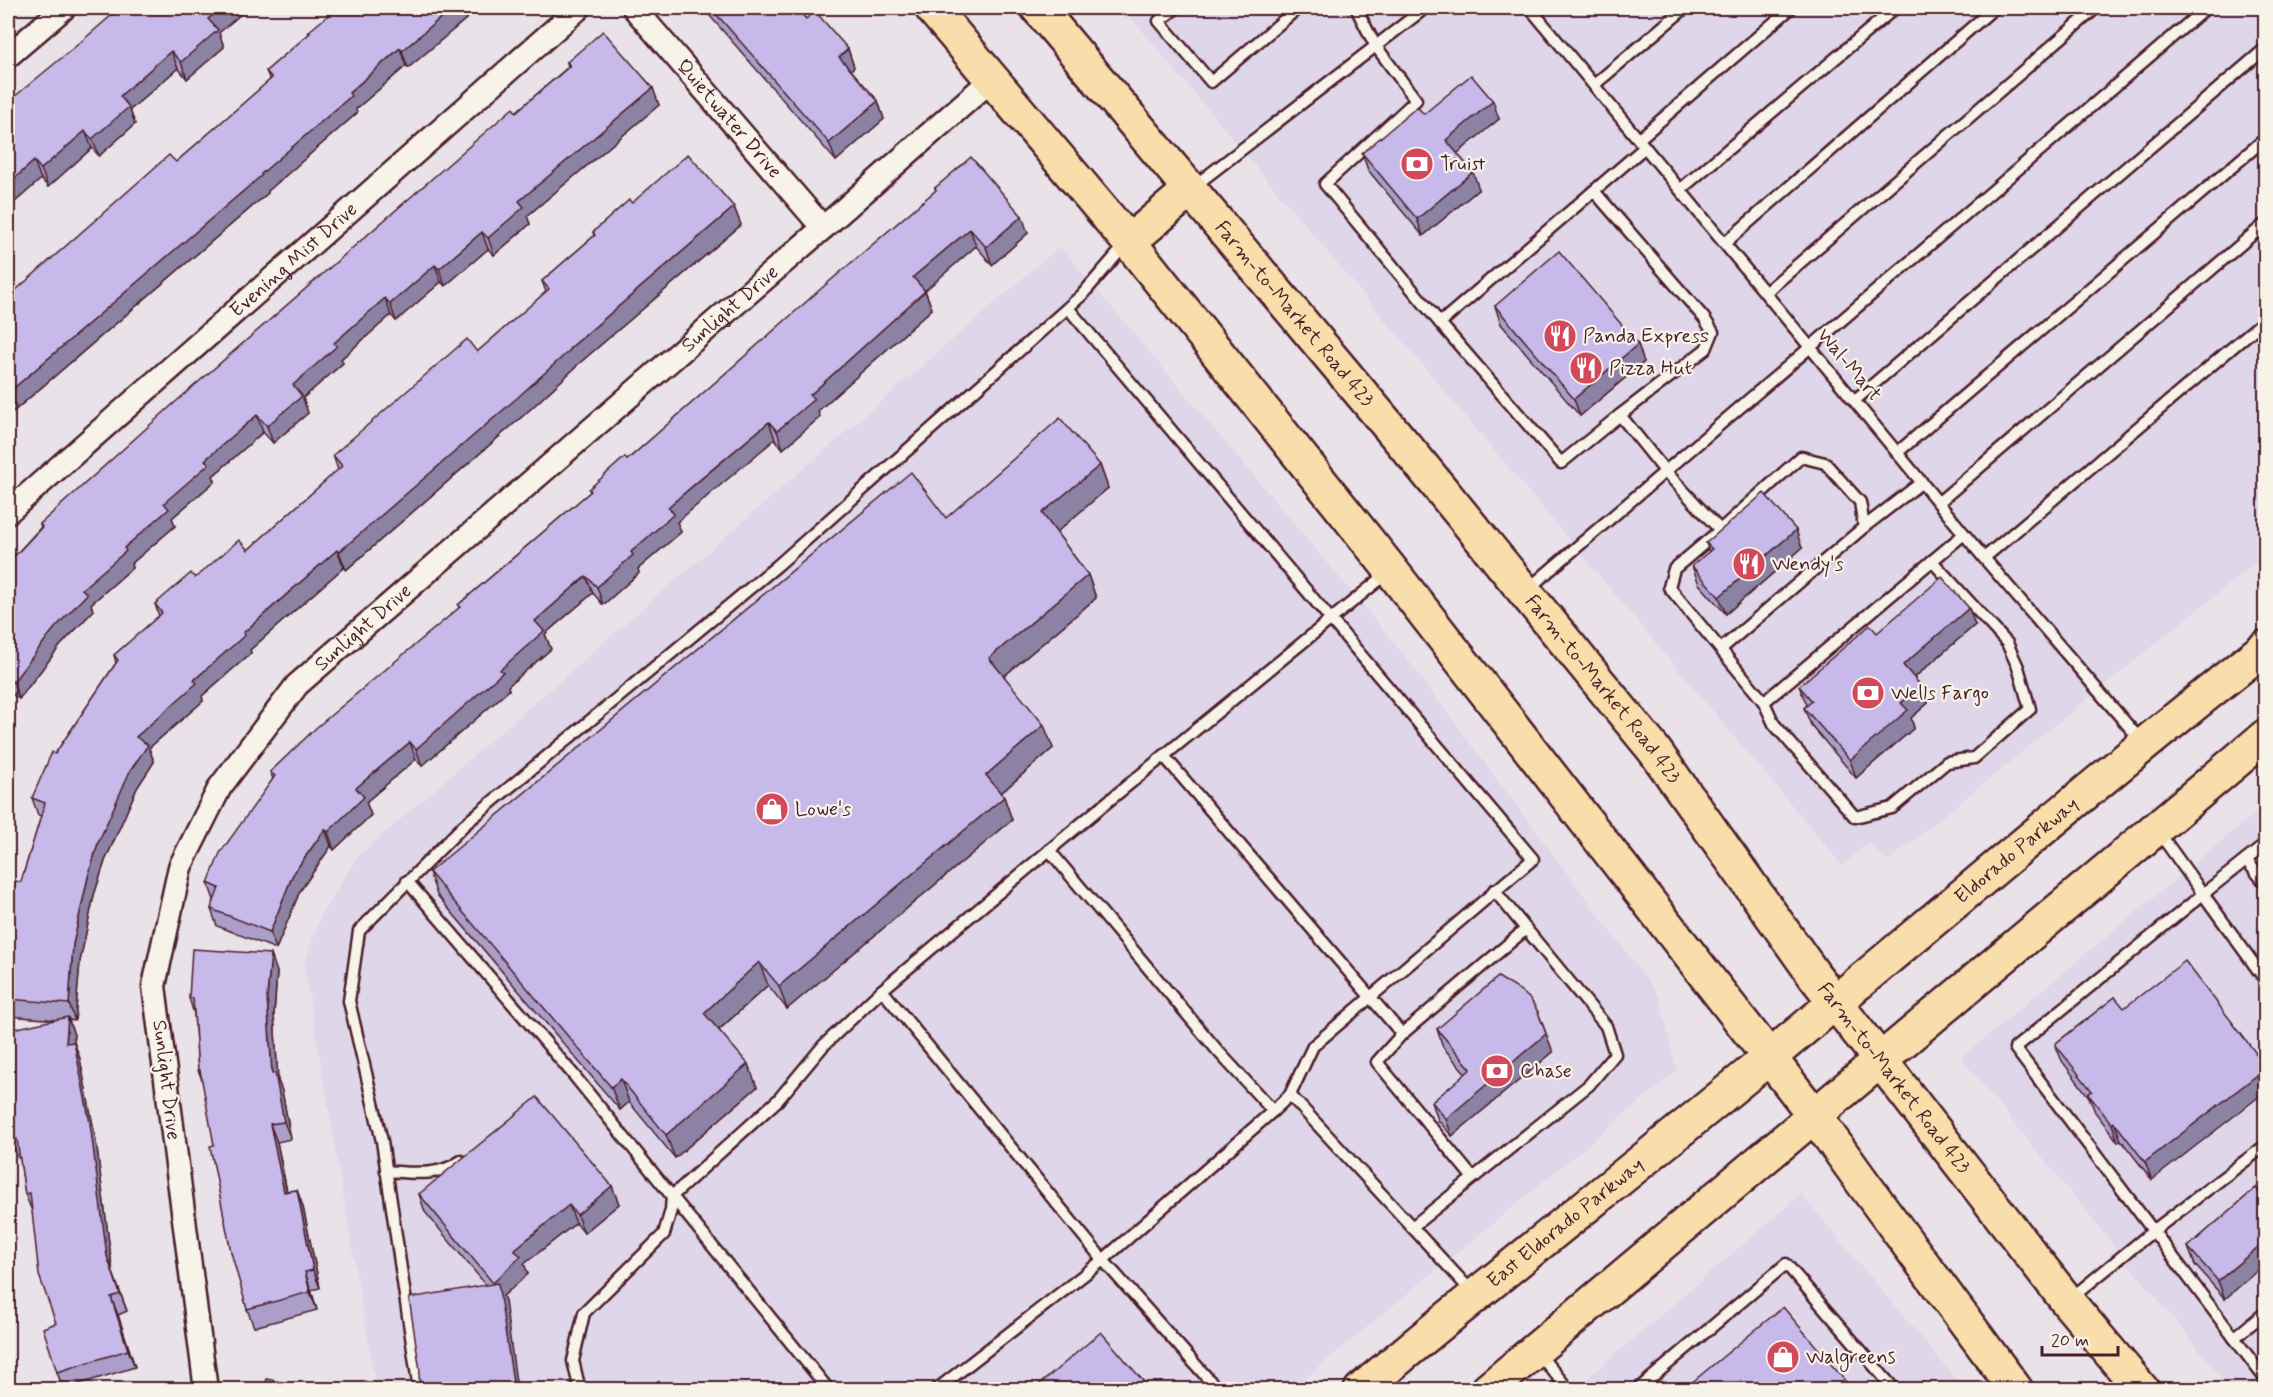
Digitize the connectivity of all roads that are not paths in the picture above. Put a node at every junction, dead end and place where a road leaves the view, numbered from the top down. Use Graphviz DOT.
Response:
graph roads {
  1 [pos="64,8"];
  2 [pos="579,8"];
  3 [pos="634,8"];
  4 [pos="933,8"];
  5 [pos="1038,8"];
  6 [pos="1176,8"];
  7 [pos="1298,8"];
  8 [pos="1356,8"];
  9 [pos="1425,8"];
  10 [pos="1530,8"];
  11 [pos="1685,8"];
  12 [pos="1791,8"];
  13 [pos="1895,8"];
  14 [pos="1994,8"];
  15 [pos="2096,8"];
  16 [pos="2206,8"];
  17 [pos="1375,45"];
  18 [pos="2265,48"];
  19 [pos="8,56"];
  20 [pos="992,79"];
  21 [pos="1594,85"];
  22 [pos="2265,138"];
  23 [pos="1642,143"];
  24 [pos="1190,189"];
  25 [pos="1681,189"];
  26 [pos="1594,191"];
  27 [pos="2265,223"];
  28 [pos="823,228"];
  29 [pos="1129,242"];
  30 [pos="1725,243"];
  31 [pos="1766,292"];
  32 [pos="1068,308"];
  33 [pos="2265,319"];
  34 [pos="1440,323"];
  35 [pos="1811,347"];
  36 [pos="1855,400"];
  37 [pos="1620,415"];
  38 [pos="1898,452"];
  39 [pos="1665,471"];
  40 [pos="1922,482"];
  41 [pos="1939,502"];
  42 [pos="8,512"];
  43 [pos="1863,527"];
  44 [pos="1720,530"];
  45 [pos="1964,534"];
  46 [pos="1984,558"];
  47 [pos="1932,561"];
  48 [pos="1391,570"];
  49 [pos="1525,591"];
  50 [pos="1332,619"];
  51 [pos="2265,647"];
  52 [pos="1721,649"];
  53 [pos="1764,702"];
  54 [pos="2265,736"];
  55 [pos="2143,743"];
  56 [pos="1164,756"];
  57 [pos="2156,828"];
  58 [pos="2265,844"];
  59 [pos="1049,850"];
  60 [pos="2246,860"];
  61 [pos="407,881"];
  62 [pos="2265,884"];
  63 [pos="1494,890"];
  64 [pos="2203,894"];
  65 [pos="1526,929"];
  66 [pos="2265,981"];
  67 [pos="882,990"];
  68 [pos="1370,998"];
  69 [pos="1835,1002"];
  70 [pos="1402,1034"];
  71 [pos="1769,1057"];
  72 [pos="1879,1060"];
  73 [pos="1290,1095"];
  74 [pos="1273,1111"];
  75 [pos="1815,1115"];
  76 [pos="2265,1145"];
  77 [pos="469,1155"];
  78 [pos="386,1171"];
  79 [pos="1473,1178"];
  80 [pos="672,1196"];
  81 [pos="1412,1227"];
  82 [pos="2152,1230"];
  83 [pos="1103,1260"];
  84 [pos="1474,1294"];
  85 [pos="2067,1301"];
  86 [pos="2265,1311"];
  87 [pos="2234,1338"];
  88 [pos="1535,1350"];
  89 [pos="2265,1380"];
  90 [pos="206,1389"];
  91 [pos="419,1389"];
  92 [pos="580,1389"];
  93 [pos="829,1389"];
  94 [pos="936,1389"];
  95 [pos="1218,1389"];
  96 [pos="1361,1389"];
  97 [pos="1488,1389"];
  98 [pos="1569,1389"];
  99 [pos="1637,1389"];
  100 [pos="1894,1389"];
  101 [pos="2016,1389"];
  102 [pos="2142,1389"];
  1 -- 19 [label="street"];
  2 -- 42 [label="street, Evening Mist Drive"];
  3 -- 28 [label="street, Quietwater Drive"];
  4 -- 20 [label="main road"];
  5 -- 24 [label="main road, Farm-to-Market Road 423"];
  6 -- 7 [label="lane"];
  8 -- 17 [label="lane"];
  9 -- 17 [label="lane"];
  10 -- 21 [label="lane, Wal-Mart"];
  11 -- 21 [label="lane"];
  12 -- 23 [label="lane"];
  13 -- 25 [label="lane"];
  14 -- 30 [label="lane"];
  15 -- 31 [label="lane"];
  16 -- 35 [label="lane"];
  17 -- 24 [label="lane"];
  17 -- 34 [label="lane"];
  18 -- 36 [label="lane"];
  20 -- 28 [label="street, Sunlight Drive"];
  20 -- 29 [label="main road"];
  21 -- 23 [label="lane, Wal-Mart"];
  22 -- 38 [label="lane"];
  23 -- 25 [label="lane, Wal-Mart"];
  23 -- 26 [label="lane"];
  24 -- 29 [label="main road"];
  24 -- 49 [label="main road, Farm-to-Market Road 423"];
  25 -- 30 [label="lane, Wal-Mart"];
  26 -- 34 [label="lane"];
  26 -- 37 [label="lane"];
  27 -- 41 [label="lane"];
  28 -- 90 [label="street, Sunlight Drive"];
  29 -- 32 [label="lane"];
  29 -- 48 [label="main road"];
  30 -- 31 [label="lane, Wal-Mart"];
  31 -- 35 [label="lane, Wal-Mart"];
  32 -- 50 [label="lane"];
  32 -- 61 [label="lane"];
  33 -- 46 [label="lane"];
  34 -- 37 [label="lane"];
  35 -- 36 [label="lane, Wal-Mart"];
  35 -- 39 [label="lane"];
  36 -- 38 [label="lane, Wal-Mart"];
  37 -- 39 [label="lane"];
  38 -- 40 [label="lane, Wal-Mart"];
  39 -- 44 [label="lane"];
  39 -- 49 [label="lane"];
  40 -- 41 [label="lane, Wal-Mart"];
  40 -- 43 [label="lane"];
  41 -- 45 [label="lane, Wal-Mart"];
  43 -- 44 [label="lane"];
  43 -- 52 [label="lane"];
  44 -- 52 [label="lane"];
  45 -- 46 [label="lane, Wal-Mart"];
  45 -- 47 [label="lane"];
  46 -- 55 [label="lane, Wal-Mart"];
  47 -- 53 [label="lane"];
  47 -- 53 [label="lane"];
  48 -- 50 [label="lane"];
  48 -- 71 [label="main road"];
  49 -- 69 [label="main road, Farm-to-Market Road 423"];
  50 -- 56 [label="lane"];
  50 -- 63 [label="lane"];
  51 -- 55 [label="main road, Eldorado Parkway"];
  52 -- 53 [label="lane"];
  54 -- 57 [label="main road"];
  55 -- 69 [label="main road, Eldorado Parkway"];
  56 -- 59 [label="lane"];
  56 -- 68 [label="lane"];
  57 -- 64 [label="lane"];
  57 -- 72 [label="main road"];
  58 -- 60 [label="lane"];
  59 -- 67 [label="lane"];
  59 -- 74 [label="lane"];
  60 -- 62 [label="lane"];
  60 -- 64 [label="lane"];
  61 -- 78 [label="lane"];
  61 -- 80 [label="lane"];
  63 -- 65 [label="lane"];
  63 -- 68 [label="lane"];
  64 -- 66 [label="lane"];
  64 -- 82 [label="lane"];
  65 -- 70 [label="lane"];
  65 -- 79 [label="lane"];
  67 -- 80 [label="lane"];
  67 -- 83 [label="lane"];
  68 -- 70 [label="lane"];
  68 -- 73 [label="lane"];
  69 -- 71 [label="main road, Eldorado Parkway"];
  69 -- 72 [label="main road, Farm-to-Market Road 423"];
  70 -- 79 [label="lane"];
  71 -- 75 [label="main road"];
  71 -- 84 [label="main road, East Eldorado Parkway"];
  72 -- 75 [label="main road"];
  72 -- 85 [label="main road, Farm-to-Market Road 423"];
  73 -- 74 [label="lane"];
  73 -- 81 [label="lane"];
  74 -- 83 [label="lane"];
  75 -- 88 [label="main road"];
  75 -- 101 [label="main road"];
  76 -- 82 [label="lane"];
  77 -- 78 [label="lane"];
  78 -- 91 [label="lane"];
  79 -- 81 [label="lane"];
  80 -- 92 [label="lane"];
  80 -- 93 [label="lane"];
  81 -- 84 [label="lane"];
  82 -- 85 [label="lane"];
  82 -- 87 [label="lane"];
  83 -- 94 [label="lane"];
  83 -- 95 [label="lane"];
  84 -- 96 [label="main road, East Eldorado Parkway"];
  85 -- 102 [label="main road, Farm-to-Market Road 423"];
  86 -- 87 [label="lane"];
  87 -- 89 [label="lane"];
  88 -- 97 [label="main road"];
  88 -- 98 [label="lane"];
  99 -- 100 [label="lane"];
}
